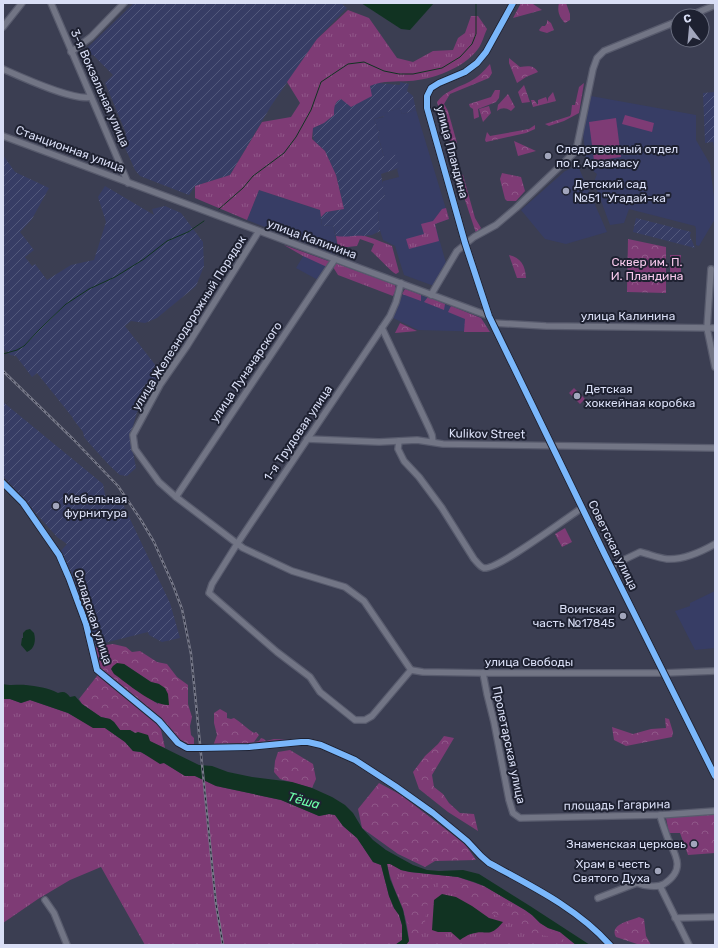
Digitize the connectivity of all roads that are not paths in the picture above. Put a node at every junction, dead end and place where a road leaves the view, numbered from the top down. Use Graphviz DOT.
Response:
graph roads {
  1 [pos="22,3"];
  2 [pos="51,3"];
  3 [pos="124,3"];
  4 [pos="513,3"];
  5 [pos="713,6"];
  6 [pos="708,8"];
  7 [pos="670,23"];
  8 [pos="3,27"];
  9 [pos="71,52"];
  10 [pos="3,69"];
  11 [pos="91,97"];
  12 [pos="3,136"];
  13 [pos="128,182"];
  14 [pos="259,231"];
  15 [pos="466,243"];
  16 [pos="335,259"];
  17 [pos="711,269"];
  18 [pos="401,283"];
  19 [pos="431,295"];
  20 [pos="489,316"];
  21 [pos="493,323"];
  22 [pos="382,328"];
  23 [pos="707,328"];
  24 [pos="715,328"];
  25 [pos="715,367"];
  26 [pos="307,439"];
  27 [pos="399,441"];
  28 [pos="433,442"];
  29 [pos="552,445"];
  30 [pos="715,448"];
  31 [pos="3,483"];
  32 [pos="176,497"];
  33 [pos="582,508"];
  34 [pos="237,544"];
  35 [pos="715,544"];
  36 [pos="611,566"];
  37 [pos="411,670"];
  38 [pos="715,671"];
  39 [pos="483,673"];
  40 [pos="664,673"];
  41 [pos="715,776"];
  42 [pos="715,812"];
  43 [pos="660,815"];
  44 [pos="520,818"];
  45 [pos="660,886"];
  46 [pos="598,898"];
  47 [pos="46,900"];
  48 [pos="675,918"];
  49 [pos="715,918"];
  50 [pos="67,945"];
  51 [pos="610,945"];
  52 [pos="689,945"];
  1 -- 8 [label="street"];
  2 -- 9 [label="street, 3-я Вокзальная улица"];
  3 -- 9 [label="street"];
  4 -- 15 [label="street, улица Пландина"];
  5 -- 6 [label="street"];
  7 -- 15 [label="street"];
  9 -- 11 [label="street, 3-я Вокзальная улица"];
  10 -- 11 [label="street"];
  11 -- 13 [label="street, 3-я Вокзальная улица"];
  12 -- 13 [label="street, Станционная улица"];
  13 -- 14 [label="street, улица Калинина"];
  14 -- 16 [label="street, улица Калинина"];
  14 -- 32 [label="street, улица Железнодорожный Порядок"];
  15 -- 19 [label="street"];
  15 -- 20 [label="street, улица Пландина"];
  16 -- 18 [label="street, улица Калинина"];
  16 -- 32 [label="street, улица Луначарского"];
  17 -- 23 [label="street"];
  18 -- 19 [label="street, улица Калинина"];
  18 -- 22 [label="street, 1-я Трудовая улица"];
  19 -- 20 [label="street, улица Калинина"];
  20 -- 21 [label="street, улица Пландина"];
  21 -- 23 [label="street, улица Калинина"];
  21 -- 29 [label="street, Советская улица"];
  22 -- 26 [label="street, 1-я Трудовая улица"];
  22 -- 28 [label="street"];
  23 -- 24 [label="street, улица Калинина"];
  23 -- 25 [label="street"];
  26 -- 27 [label="street, Kulikov Street"];
  26 -- 34 [label="street, 1-я Трудовая улица"];
  27 -- 28 [label="street, Kulikov Street"];
  27 -- 33 [label="street"];
  28 -- 29 [label="street, Kulikov Street"];
  29 -- 30 [label="street, Kulikov Street"];
  29 -- 33 [label="street, Советская улица"];
  31 -- 51 [label="street, Складская улица"];
  32 -- 34 [label="street"];
  33 -- 36 [label="street, Советская улица"];
  34 -- 37 [label="street"];
  34 -- 37 [label="street, 1-я Трудовая улица"];
  35 -- 36 [label="street"];
  36 -- 40 [label="street, Советская улица"];
  37 -- 39 [label="street, улица Свободы"];
  38 -- 40 [label="street, улица Свободы"];
  39 -- 40 [label="street, улица Свободы"];
  39 -- 44 [label="street, Пролетарская улица"];
  40 -- 41 [label="street, Советская улица"];
  42 -- 43 [label="street, площадь Гагарина"];
  43 -- 44 [label="street, площадь Гагарина"];
  43 -- 45 [label="street"];
  45 -- 46 [label="street"];
  45 -- 48 [label="street"];
  47 -- 50 [label="street"];
  48 -- 49 [label="street"];
  48 -- 52 [label="street"];
}
